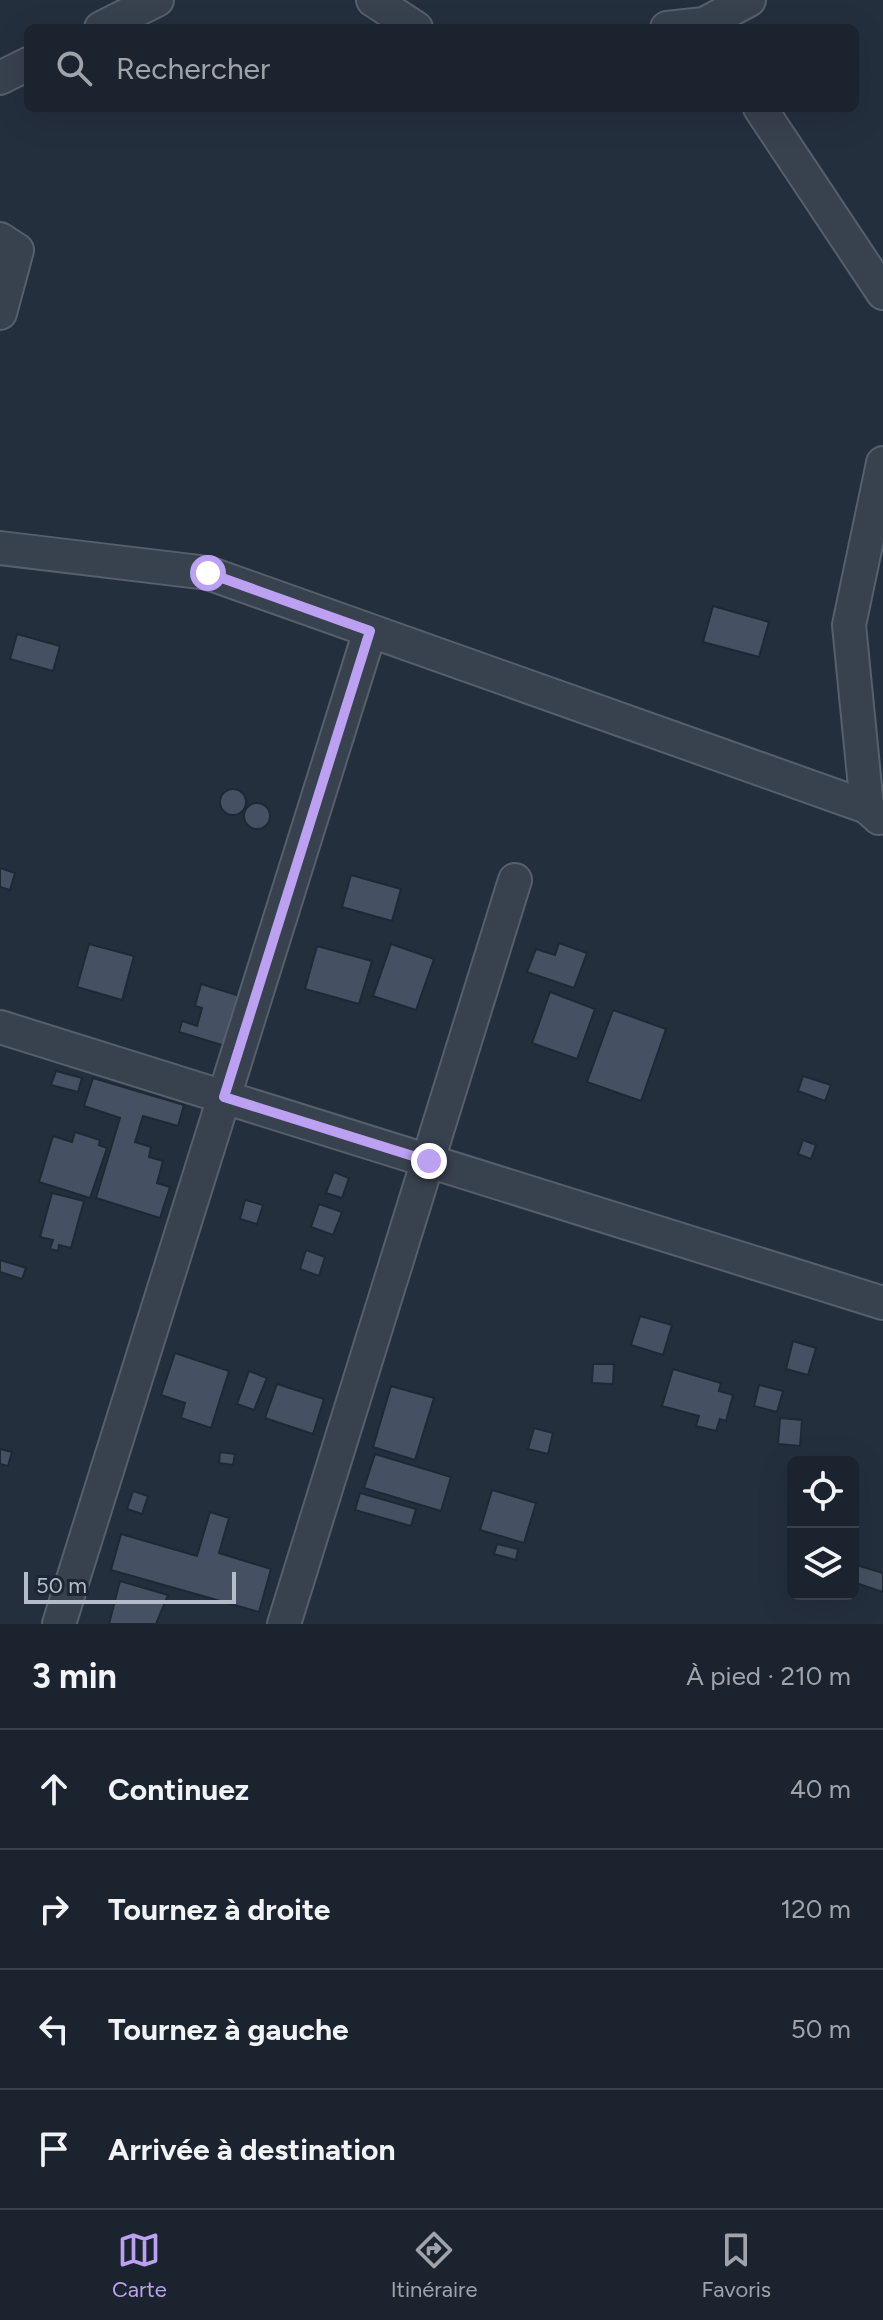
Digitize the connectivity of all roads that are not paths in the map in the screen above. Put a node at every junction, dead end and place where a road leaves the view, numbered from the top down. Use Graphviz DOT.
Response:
graph roads {
  1 [pos="157,0"];
  2 [pos="373,0"];
  3 [pos="749,0"];
  4 [pos="699,17"];
  5 [pos="109,24"];
  6 [pos="410,24"];
  7 [pos="679,24"];
  8 [pos="24,66"];
  9 [pos="0,78"];
  10 [pos="763,112"];
  11 [pos="0,239"];
  12 [pos="883,293"];
  13 [pos="0,313"];
  14 [pos="883,463"];
  15 [pos="0,548"];
  16 [pos="370,631"];
  17 [pos="875,814"];
  18 [pos="515,880"];
  19 [pos="0,1027"];
  20 [pos="224,1097"];
  21 [pos="429,1161"];
  22 [pos="883,1303"];
  23 [pos="59,1624"];
  24 [pos="284,1624"];
  1 -- 5 [label="street"];
  2 -- 6 [label="street"];
  3 -- 4 [label="street"];
  4 -- 7 [label="street"];
  8 -- 9 [label="street"];
  10 -- 12 [label="street"];
  11 -- 13 [label="street"];
  14 -- 17 [label="street"];
  15 -- 16 [label="street"];
  16 -- 17 [label="street"];
  16 -- 20 [label="street"];
  18 -- 21 [label="street"];
  19 -- 20 [label="street"];
  20 -- 21 [label="street"];
  20 -- 23 [label="street"];
  21 -- 22 [label="street"];
  21 -- 24 [label="street"];
}
